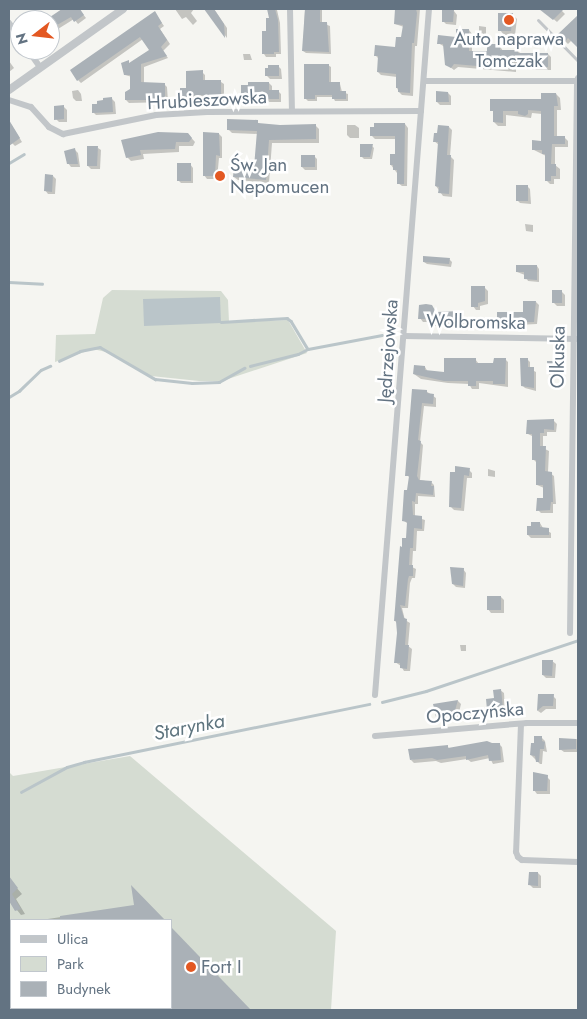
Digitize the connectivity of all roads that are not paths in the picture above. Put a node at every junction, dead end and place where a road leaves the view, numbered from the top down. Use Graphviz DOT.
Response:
graph roads {
  1 [pos="124,9"];
  2 [pos="290,9"];
  3 [pos="429,9"];
  4 [pos="538,20"];
  5 [pos="35,60"];
  6 [pos="578,61"];
  7 [pos="40,67"];
  8 [pos="578,80"];
  9 [pos="424,81"];
  10 [pos="9,90"];
  11 [pos="9,100"];
  12 [pos="292,111"];
  13 [pos="421,112"];
  14 [pos="404,336"];
  15 [pos="576,339"];
  16 [pos="570,633"];
  17 [pos="375,695"];
  18 [pos="578,723"];
  19 [pos="521,724"];
  20 [pos="375,736"];
  21 [pos="578,862"];
  1 -- 7 [label="street"];
  2 -- 12 [label="street"];
  3 -- 9 [label="street, Jędrzejowska"];
  4 -- 6 [label="lane"];
  5 -- 7 [label="street"];
  7 -- 10 [label="street"];
  8 -- 9 [label="street"];
  8 -- 15 [label="street, Olkuska"];
  9 -- 13 [label="street, Jędrzejowska"];
  11 -- 12 [label="street, Hrubieszowska"];
  12 -- 13 [label="street, Hrubieszowska"];
  13 -- 14 [label="street, Jędrzejowska"];
  14 -- 15 [label="street, Wolbromska"];
  14 -- 17 [label="street, Jędrzejowska"];
  15 -- 16 [label="street, Olkuska"];
  18 -- 19 [label="street, Opoczyńska"];
  19 -- 20 [label="street, Opoczyńska"];
  19 -- 21 [label="street"];
}
